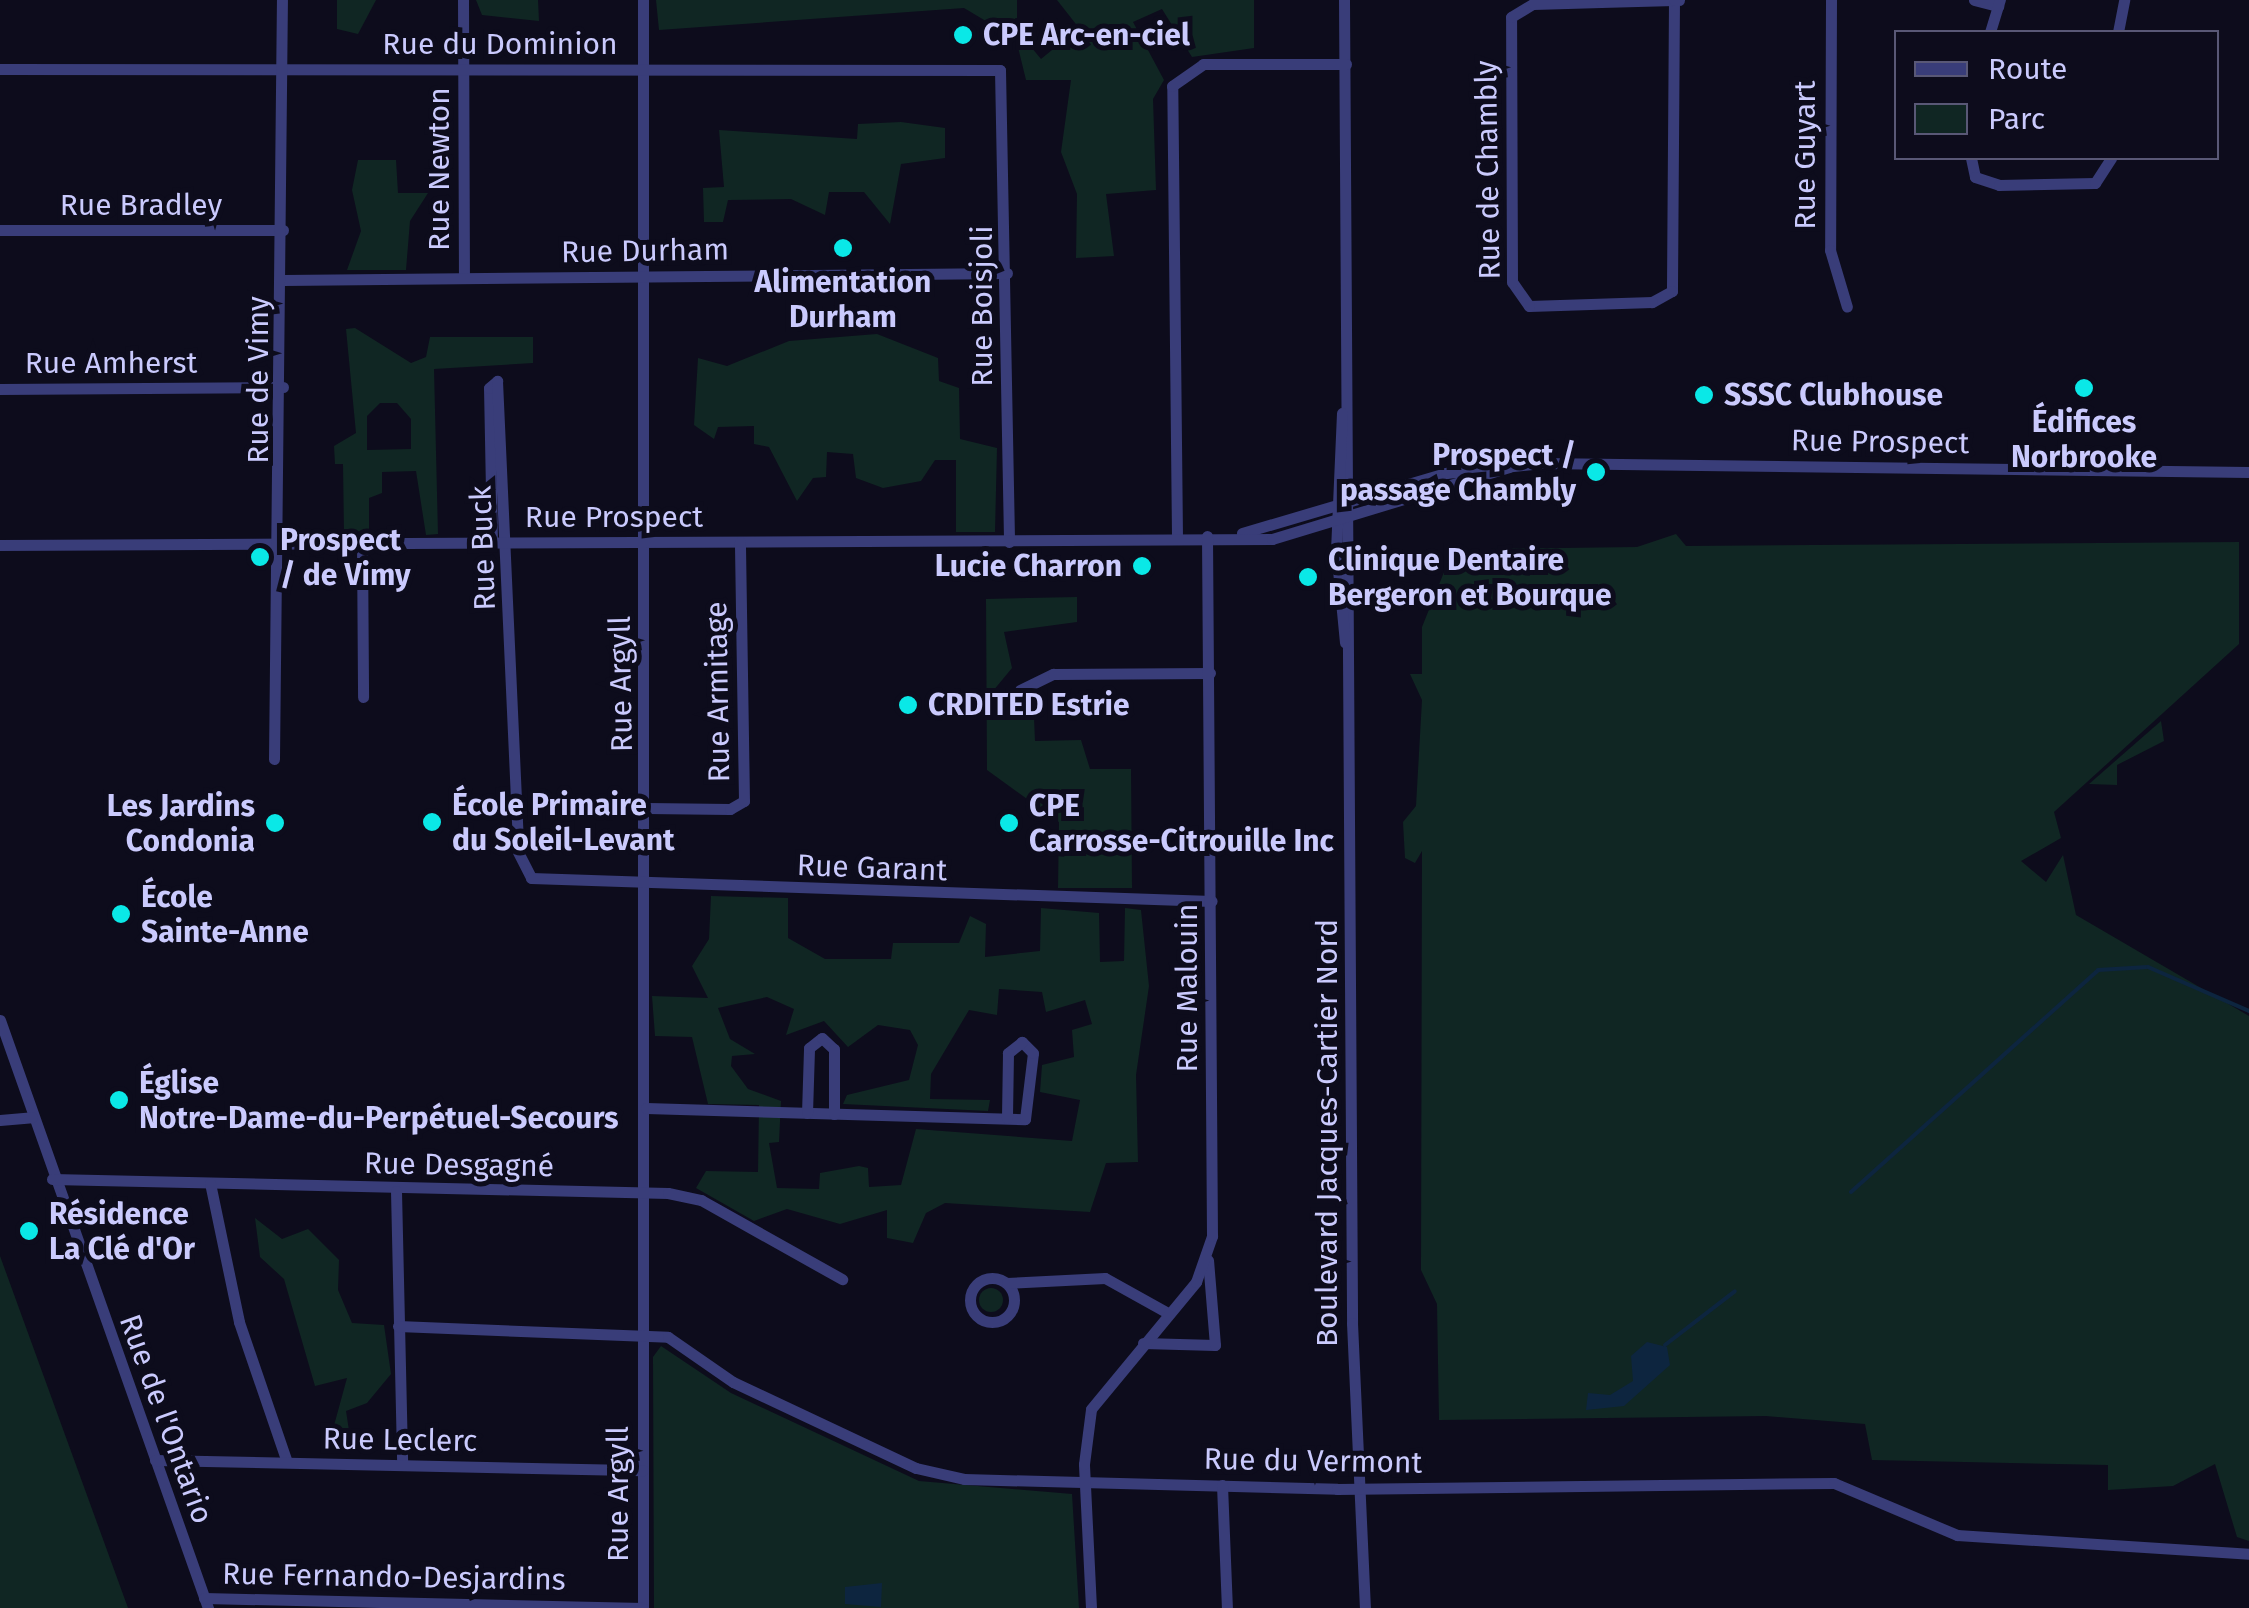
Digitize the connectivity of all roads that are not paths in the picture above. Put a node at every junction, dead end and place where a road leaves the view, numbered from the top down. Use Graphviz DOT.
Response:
graph roads {
  1 [pos="282,0"];
  2 [pos="463,0"];
  3 [pos="643,0"];
  4 [pos="1344,0"];
  5 [pos="1677,0"];
  6 [pos="1831,0"];
  7 [pos="1974,0"];
  8 [pos="2124,0"];
  9 [pos="1999,3"];
  10 [pos="1991,30"];
  11 [pos="2118,30"];
  12 [pos="1346,64"];
  13 [pos="0,69"];
  14 [pos="282,69"];
  15 [pos="464,69"];
  16 [pos="644,70"];
  17 [pos="1000,70"];
  18 [pos="1971,160"];
  19 [pos="2110,160"];
  20 [pos="0,230"];
  21 [pos="283,230"];
  22 [pos="1007,273"];
  23 [pos="647,276"];
  24 [pos="464,278"];
  25 [pos="283,280"];
  26 [pos="1847,307"];
  27 [pos="1345,384"];
  28 [pos="283,387"];
  29 [pos="0,389"];
  30 [pos="1509,467"];
  31 [pos="2249,472"];
  32 [pos="1352,502"];
  33 [pos="1337,507"];
  34 [pos="1353,518"];
  35 [pos="1336,524"];
  36 [pos="1228,535"];
  37 [pos="1208,536"];
  38 [pos="1177,537"];
  39 [pos="492,542"];
  40 [pos="506,542"];
  41 [pos="644,542"];
  42 [pos="740,542"];
  43 [pos="1009,542"];
  44 [pos="362,543"];
  45 [pos="280,544"];
  46 [pos="0,545"];
  47 [pos="1348,658"];
  48 [pos="1210,672"];
  49 [pos="1020,690"];
  50 [pos="363,697"];
  51 [pos="274,759"];
  52 [pos="647,808"];
  53 [pos="531,878"];
  54 [pos="648,886"];
  55 [pos="1212,900"];
  56 [pos="0,1020"];
  57 [pos="646,1108"];
  58 [pos="808,1113"];
  59 [pos="834,1114"];
  60 [pos="32,1117"];
  61 [pos="1007,1118"];
  62 [pos="0,1120"];
  63 [pos="52,1179"];
  64 [pos="210,1183"];
  65 [pos="396,1191"];
  66 [pos="642,1193"];
  67 [pos="1208,1260"];
  68 [pos="842,1278"];
  69 [pos="1007,1283"];
  70 [pos="1168,1313"];
  71 [pos="398,1326"];
  72 [pos="642,1335"];
  73 [pos="1143,1343"];
  74 [pos="155,1460"];
  75 [pos="286,1462"];
  76 [pos="402,1465"];
  77 [pos="643,1470"];
  78 [pos="1084,1482"];
  79 [pos="1222,1485"];
  80 [pos="1359,1488"];
  81 [pos="2249,1554"];
  82 [pos="206,1603"];
  83 [pos="643,1608"];
  84 [pos="1091,1608"];
  85 [pos="1227,1608"];
  86 [pos="1365,1608"];
  1 -- 14 [label="street, Rue de Vimy"];
  2 -- 15 [label="street, Rue Newton"];
  3 -- 16 [label="street, Rue Argyll"];
  4 -- 12 [label="street, Boulevard Jacques-Cartier Nord"];
  5 -- 5 [label="street, Rue de Chambly"];
  6 -- 26 [label="street, Rue Guyart"];
  7 -- 9 [label="street"];
  8 -- 11 [label="street"];
  9 -- 10 [label="street"];
  12 -- 27 [label="street, Boulevard Jacques-Cartier Nord"];
  12 -- 38 [label="street"];
  13 -- 14 [label="street, Rue du Dominion"];
  14 -- 15 [label="street, Rue du Dominion"];
  14 -- 21 [label="street, Rue de Vimy"];
  15 -- 16 [label="street, Rue du Dominion"];
  15 -- 24 [label="street, Rue Newton"];
  16 -- 17 [label="street, Rue du Dominion"];
  16 -- 23 [label="street, Rue Argyll"];
  17 -- 22 [label="street, Rue Boisjoli"];
  18 -- 19 [label="street"];
  20 -- 21 [label="street, Rue Bradley"];
  21 -- 25 [label="street, Rue de Vimy"];
  22 -- 23 [label="street, Rue Durham"];
  22 -- 43 [label="street, Rue Boisjoli"];
  23 -- 24 [label="street, Rue Durham"];
  23 -- 41 [label="street, Rue Argyll"];
  24 -- 25 [label="street, Rue Durham"];
  25 -- 28 [label="street, Rue de Vimy"];
  27 -- 32 [label="street, Boulevard Jacques-Cartier Nord"];
  27 -- 33 [label="street, Boulevard Jacques-Cartier Nord"];
  28 -- 29 [label="street, Rue Amherst"];
  28 -- 45 [label="street, Rue de Vimy"];
  30 -- 31 [label="street, Rue Prospect"];
  30 -- 32 [label="street, Rue Prospect"];
  30 -- 34 [label="street, Rue Prospect"];
  32 -- 33 [label="street, Rue Prospect"];
  32 -- 34 [label="street, Boulevard Jacques-Cartier Nord"];
  33 -- 35 [label="street, Boulevard Jacques-Cartier Nord"];
  33 -- 36 [label="street, Rue Prospect"];
  34 -- 35 [label="street, Rue Prospect"];
  34 -- 47 [label="street, Boulevard Jacques-Cartier Nord"];
  35 -- 36 [label="street, Rue Prospect"];
  35 -- 47 [label="street, Boulevard Jacques-Cartier Nord"];
  36 -- 37 [label="street, Rue Prospect"];
  37 -- 38 [label="street, Rue Prospect"];
  37 -- 48 [label="street, Rue Malouin"];
  38 -- 43 [label="street, Rue Prospect"];
  39 -- 40 [label="street, Rue Prospect"];
  39 -- 40 [label="street, Rue Buck"];
  39 -- 44 [label="street, Rue Prospect"];
  40 -- 41 [label="street, Rue Prospect"];
  40 -- 53 [label="street, Rue Buck"];
  41 -- 42 [label="street, Rue Prospect"];
  41 -- 52 [label="street, Rue Argyll"];
  42 -- 43 [label="street, Rue Prospect"];
  42 -- 52 [label="street, Rue Armitage"];
  44 -- 45 [label="street, Rue Prospect"];
  44 -- 50 [label="street"];
  45 -- 46 [label="street, Rue Prospect"];
  45 -- 51 [label="street, Rue de Vimy"];
  47 -- 80 [label="street, Boulevard Jacques-Cartier Nord"];
  48 -- 49 [label="street"];
  48 -- 55 [label="street, Rue Malouin"];
  52 -- 54 [label="street, Rue Argyll"];
  53 -- 54 [label="street, Rue Garant"];
  54 -- 55 [label="street, Rue Garant"];
  54 -- 57 [label="street, Rue Argyll"];
  55 -- 67 [label="street, Rue Malouin"];
  56 -- 60 [label="street, Rue de l'Ontario"];
  57 -- 58 [label="street"];
  57 -- 66 [label="street, Rue Argyll"];
  58 -- 59 [label="street"];
  58 -- 59 [label="street"];
  59 -- 61 [label="street"];
  60 -- 62 [label="street"];
  60 -- 63 [label="street, Rue de l'Ontario"];
  61 -- 61 [label="street"];
  63 -- 64 [label="street, Rue Desgagné"];
  63 -- 74 [label="street, Rue de l'Ontario"];
  64 -- 65 [label="street, Rue Desgagné"];
  64 -- 75 [label="street"];
  65 -- 66 [label="street, Rue Desgagné"];
  65 -- 71 [label="street"];
  66 -- 68 [label="street, Rue Desgagné"];
  66 -- 72 [label="street, Rue Argyll"];
  67 -- 70 [label="street"];
  67 -- 73 [label="street, Rue Malouin"];
  69 -- 69 [label="street"];
  69 -- 70 [label="street"];
  70 -- 73 [label="street"];
  71 -- 72 [label="street, Rue du Vermont"];
  71 -- 76 [label="street"];
  72 -- 77 [label="street, Rue Argyll"];
  72 -- 78 [label="street, Rue du Vermont"];
  73 -- 78 [label="street"];
  74 -- 75 [label="street, Rue Leclerc"];
  74 -- 82 [label="street, Rue de l'Ontario"];
  75 -- 76 [label="street, Rue Leclerc"];
  76 -- 77 [label="street, Rue Leclerc"];
  77 -- 83 [label="street, Rue Argyll"];
  78 -- 79 [label="street, Rue du Vermont"];
  78 -- 84 [label="street"];
  79 -- 80 [label="street, Rue du Vermont"];
  79 -- 85 [label="street"];
  80 -- 81 [label="street, Rue du Vermont"];
  80 -- 86 [label="street, Boulevard Jacques-Cartier Nord"];
  82 -- 83 [label="street, Rue Fernando-Desjardins"];
}
